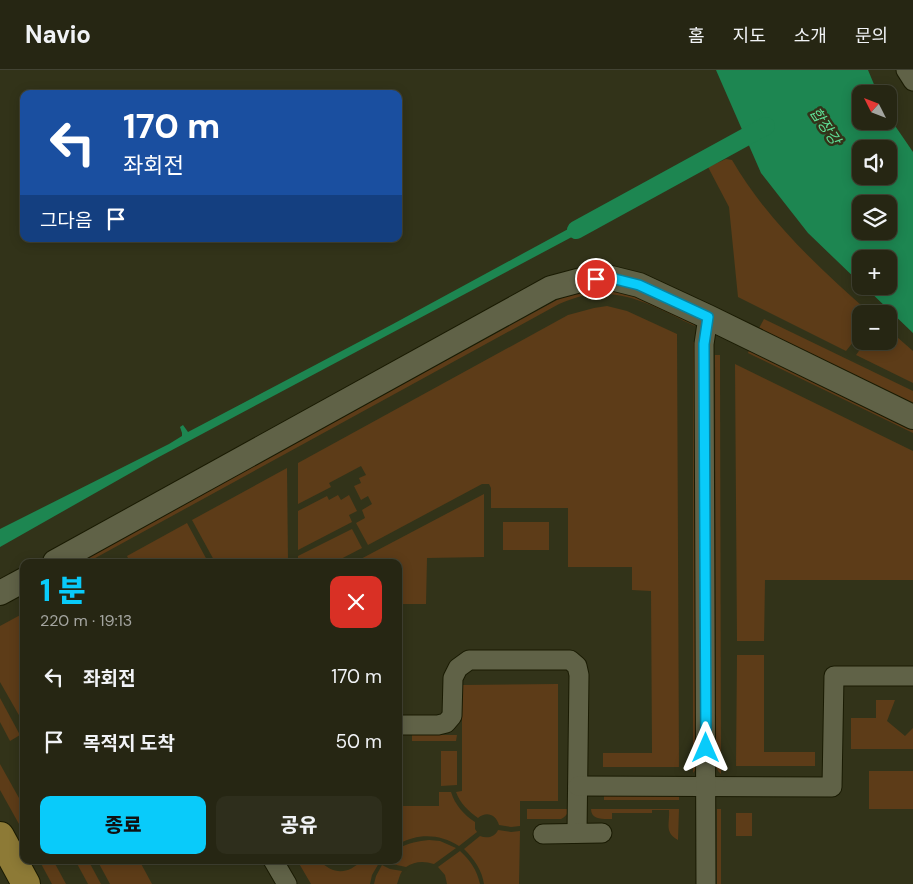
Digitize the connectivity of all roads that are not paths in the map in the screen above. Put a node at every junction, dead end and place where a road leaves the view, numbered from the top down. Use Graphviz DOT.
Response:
graph roads {
  1 [pos="906,70"];
  2 [pos="913,81"];
  3 [pos="708,317"];
  4 [pos="913,417"];
  5 [pos="60,559"];
  6 [pos="20,582"];
  7 [pos="0,593"];
  8 [pos="913,676"];
  9 [pos="402,725"];
  10 [pos="578,786"];
  11 [pos="706,786"];
  12 [pos="602,832"];
  13 [pos="577,833"];
  14 [pos="543,834"];
  15 [pos="0,836"];
  16 [pos="275,864"];
  17 [pos="26,884"];
  18 [pos="287,884"];
  19 [pos="706,884"];
  1 -- 2 [label="street"];
  3 -- 4 [label="street"];
  3 -- 5 [label="street"];
  3 -- 11 [label="street"];
  6 -- 7 [label="street"];
  8 -- 11 [label="street"];
  9 -- 10 [label="street"];
  10 -- 11 [label="street"];
  10 -- 13 [label="street"];
  11 -- 19 [label="street"];
  12 -- 13 [label="street"];
  13 -- 14 [label="street"];
  15 -- 17 [label="main road"];
  16 -- 18 [label="street"];
}
